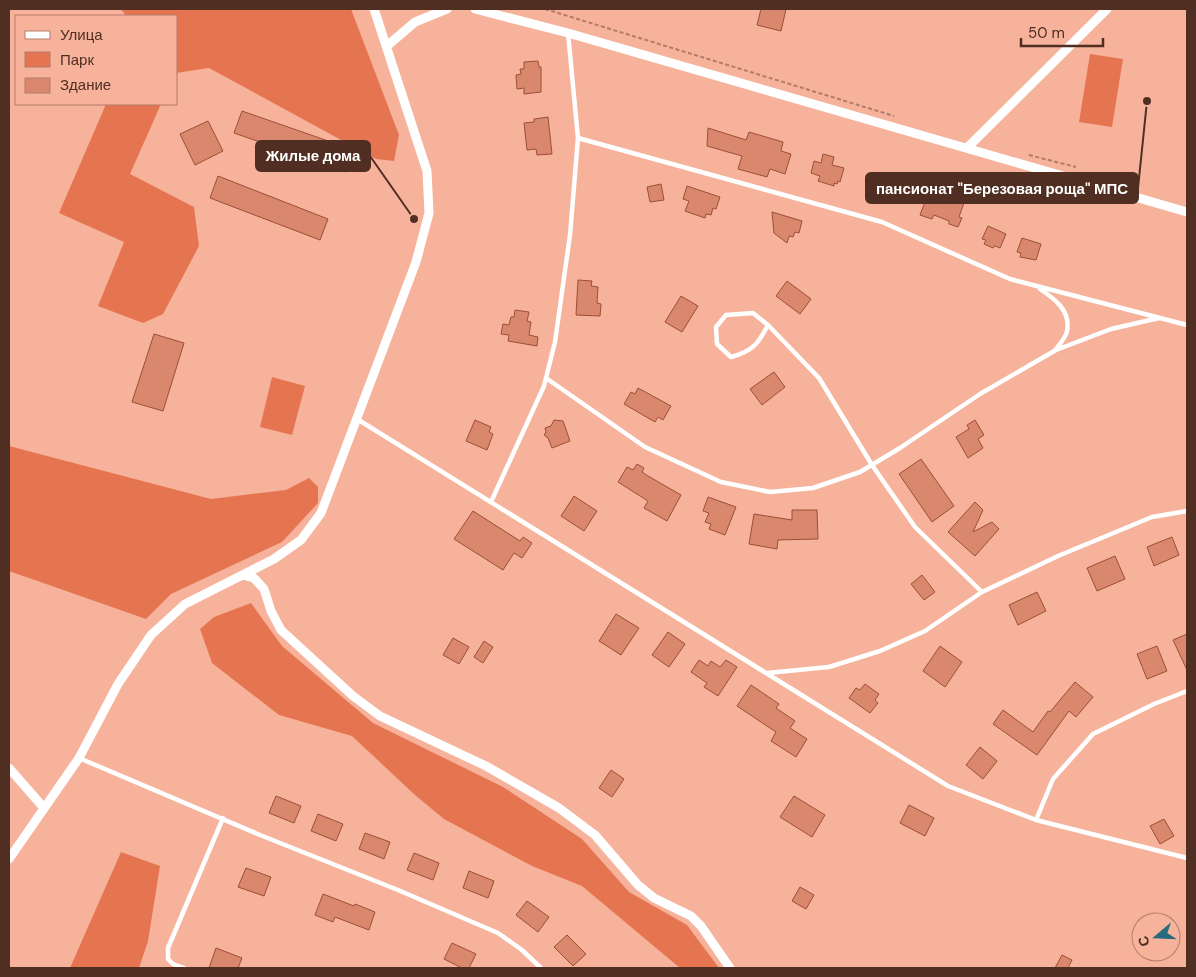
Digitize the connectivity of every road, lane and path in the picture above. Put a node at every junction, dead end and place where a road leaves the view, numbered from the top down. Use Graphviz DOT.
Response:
graph roads {
  1 [pos="374,9"];
  2 [pos="447,9"];
  3 [pos="474,9"];
  4 [pos="545,9"];
  5 [pos="1107,9"];
  6 [pos="568,34"];
  7 [pos="387,46"];
  8 [pos="899,117"];
  9 [pos="578,138"];
  10 [pos="967,148"];
  11 [pos="1021,153"];
  12 [pos="1076,167"];
  13 [pos="1187,212"];
  14 [pos="1036,286"];
  15 [pos="1160,318"];
  16 [pos="768,325"];
  17 [pos="1187,325"];
  18 [pos="1056,350"];
  19 [pos="546,378"];
  20 [pos="357,419"];
  21 [pos="872,465"];
  22 [pos="491,502"];
  23 [pos="1187,511"];
  24 [pos="242,575"];
  25 [pos="982,592"];
  26 [pos="766,673"];
  27 [pos="1187,691"];
  28 [pos="79,758"];
  29 [pos="9,768"];
  30 [pos="44,808"];
  31 [pos="222,818"];
  32 [pos="1036,820"];
  33 [pos="1187,858"];
  34 [pos="9,859"];
  35 [pos="184,968"];
  36 [pos="542,968"];
  37 [pos="730,968"];
  1 -- 7 [label="street"];
  2 -- 7 [label="street"];
  3 -- 6 [label="street"];
  4 -- 8 [label="path"];
  5 -- 10 [label="street"];
  6 -- 9 [label="lane"];
  6 -- 10 [label="street"];
  7 -- 20 [label="street"];
  9 -- 14 [label="lane"];
  9 -- 19 [label="lane"];
  10 -- 13 [label="street"];
  11 -- 12 [label="path"];
  14 -- 15 [label="lane"];
  14 -- 18 [label="lane"];
  15 -- 17 [label="lane"];
  15 -- 18 [label="lane"];
  16 -- 16 [label="lane"];
  16 -- 21 [label="lane"];
  18 -- 21 [label="lane"];
  19 -- 21 [label="lane"];
  19 -- 22 [label="lane"];
  20 -- 22 [label="lane"];
  20 -- 24 [label="street"];
  21 -- 25 [label="lane"];
  22 -- 26 [label="lane"];
  23 -- 25 [label="lane"];
  24 -- 28 [label="street"];
  24 -- 37 [label="street"];
  25 -- 26 [label="lane"];
  26 -- 32 [label="lane"];
  27 -- 32 [label="lane"];
  28 -- 30 [label="street"];
  28 -- 31 [label="lane"];
  29 -- 30 [label="street"];
  30 -- 34 [label="street"];
  31 -- 35 [label="lane"];
  31 -- 36 [label="lane"];
  32 -- 33 [label="lane"];
}
